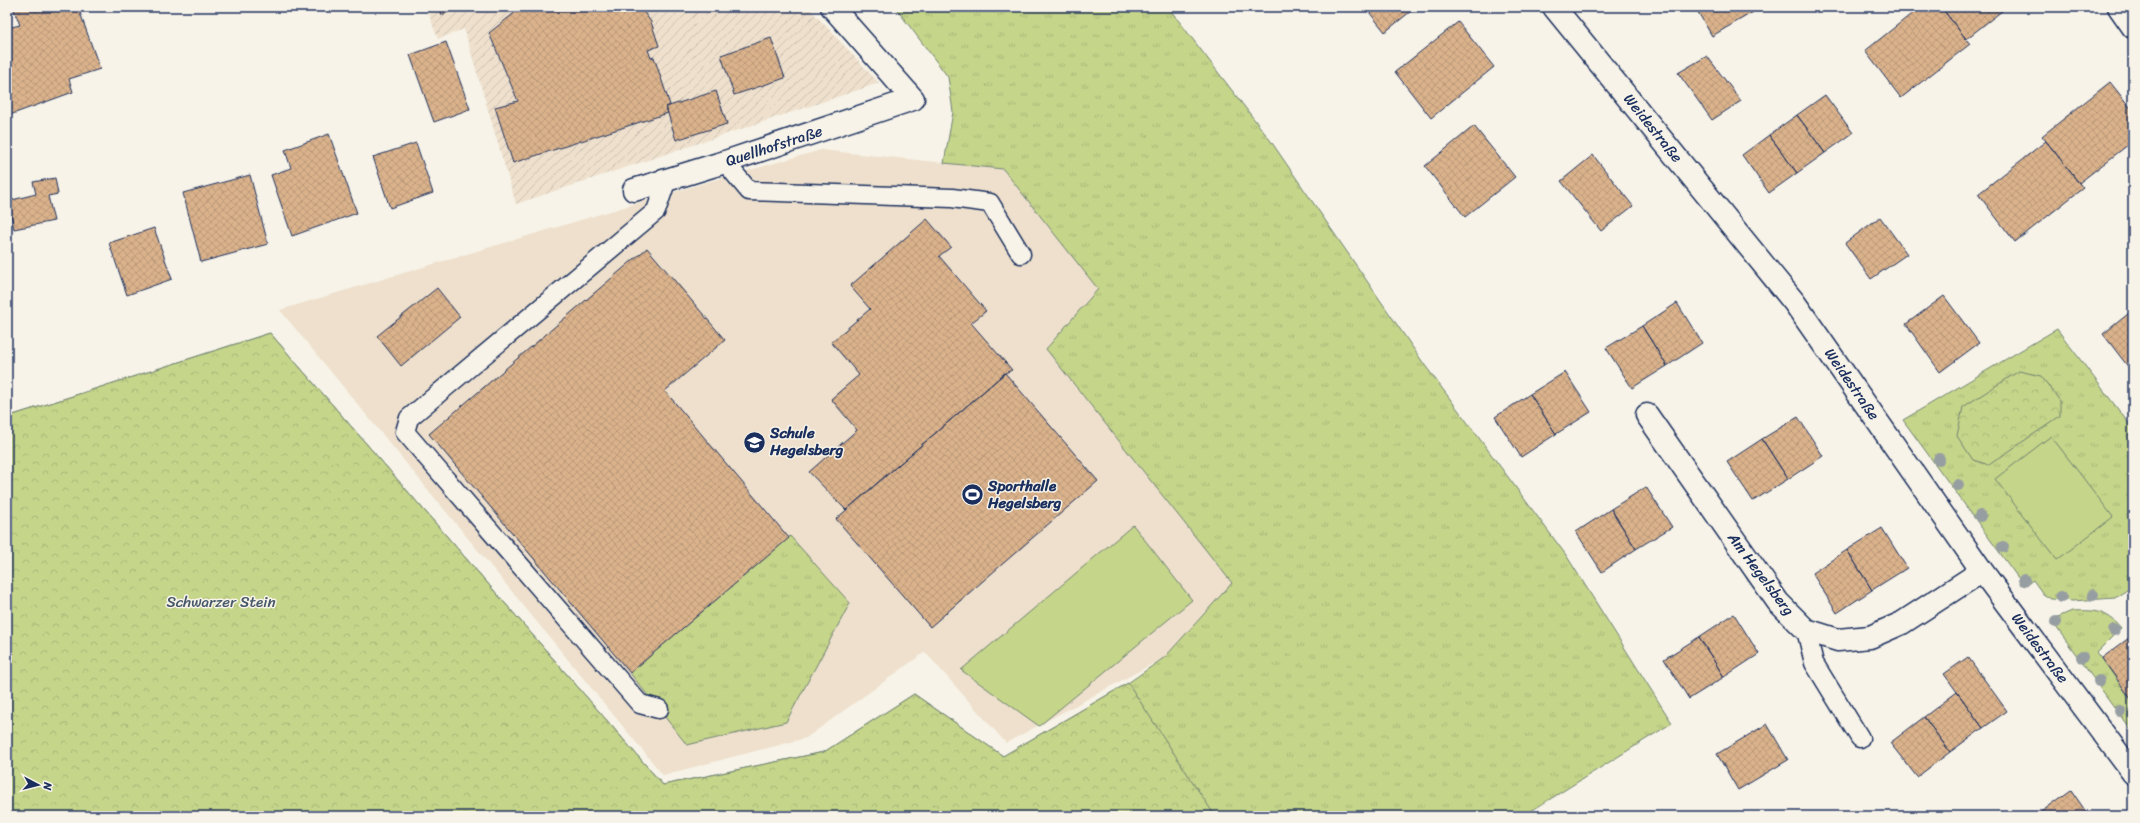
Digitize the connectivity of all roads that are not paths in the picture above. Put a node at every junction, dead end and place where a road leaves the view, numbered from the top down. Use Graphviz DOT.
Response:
graph roads {
  1 [pos="832,7"];
  2 [pos="1554,7"];
  3 [pos="2119,7"];
  4 [pos="2133,26"];
  5 [pos="725,162"];
  6 [pos="667,179"];
  7 [pos="634,190"];
  8 [pos="1021,254"];
  9 [pos="1647,415"];
  10 [pos="1982,571"];
  11 [pos="1806,630"];
  12 [pos="659,709"];
  13 [pos="1860,738"];
  14 [pos="2133,773"];
  1 -- 5 [label="street, Quellhofstraße"];
  2 -- 10 [label="street, Weidestraße"];
  3 -- 4 [label="street"];
  5 -- 6 [label="street, Quellhofstraße"];
  5 -- 8 [label="lane"];
  6 -- 7 [label="street, Quellhofstraße"];
  6 -- 12 [label="lane"];
  9 -- 11 [label="street, Am Hegelsberg"];
  10 -- 11 [label="street, Am Hegelsberg"];
  10 -- 14 [label="street, Weidestraße"];
  11 -- 13 [label="lane"];
}
